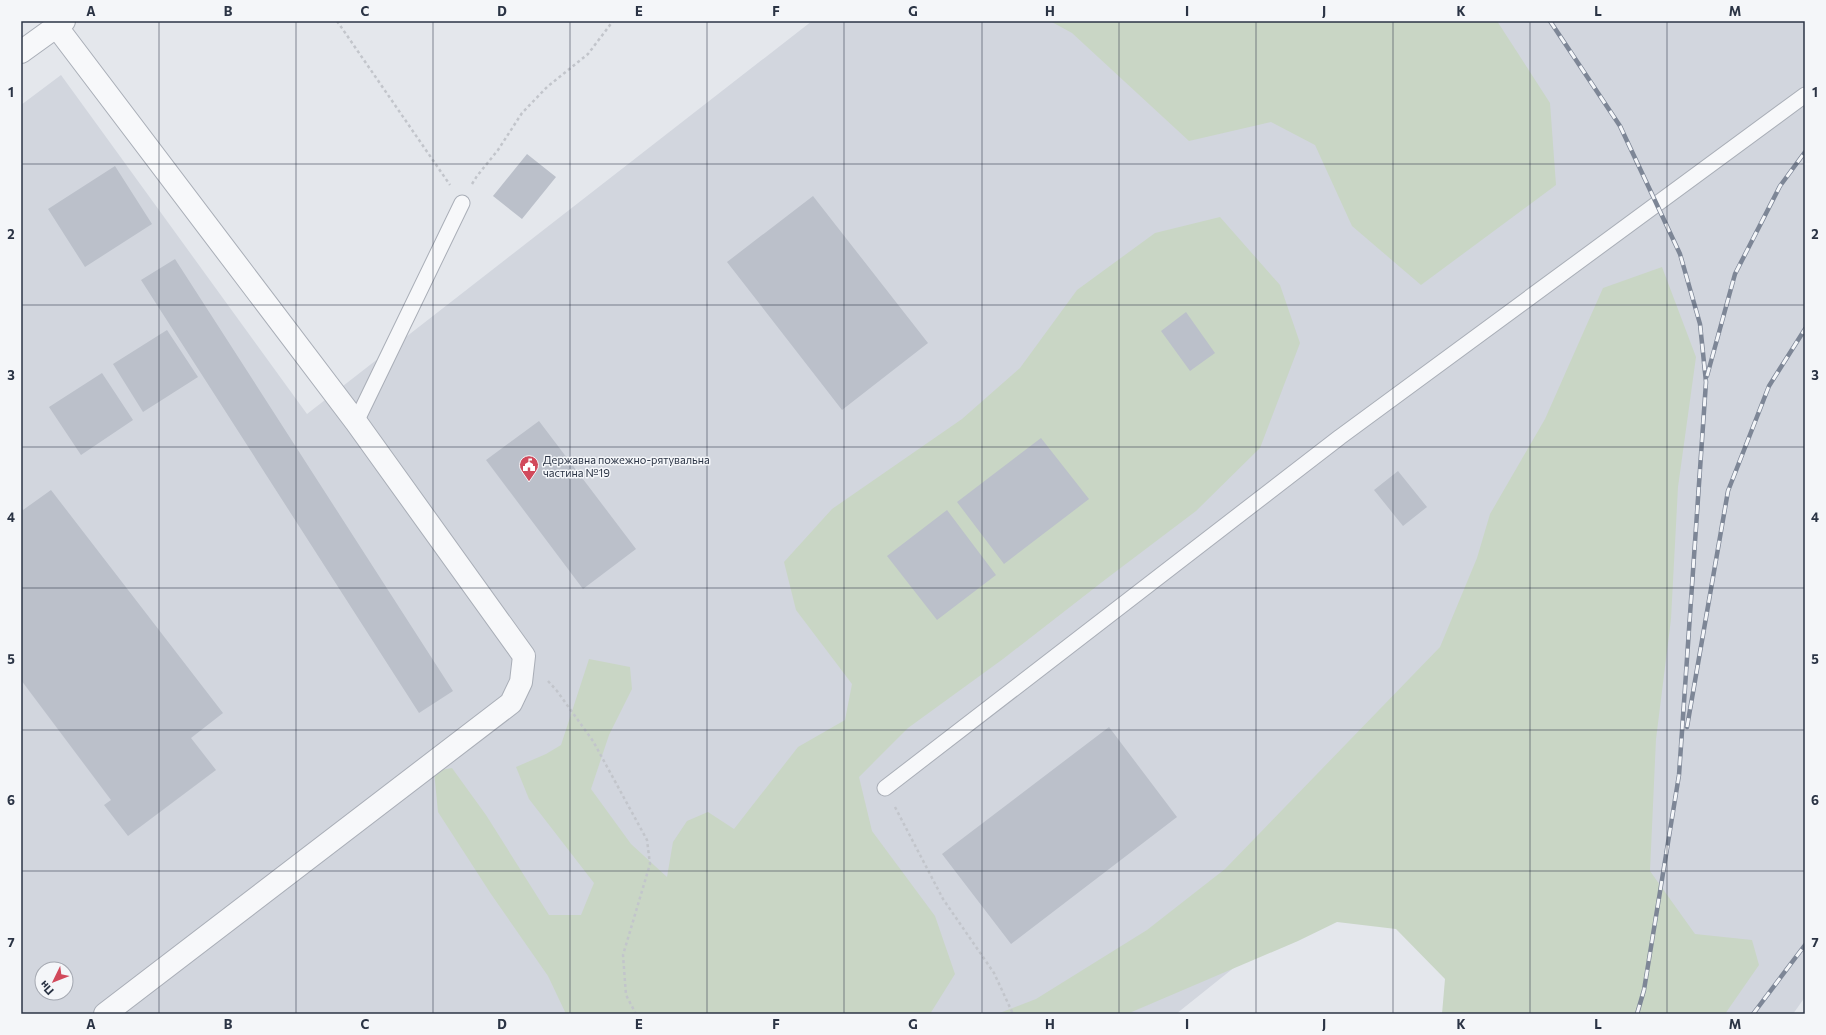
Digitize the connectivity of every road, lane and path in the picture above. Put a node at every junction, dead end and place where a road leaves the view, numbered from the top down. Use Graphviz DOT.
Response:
graph roads {
  1 [pos="337,21"];
  2 [pos="614,21"];
  3 [pos="60,24"];
  4 [pos="21,52"];
  5 [pos="1805,95"];
  6 [pos="462,203"];
  7 [pos="356,422"];
  8 [pos="524,656"];
  9 [pos="885,788"];
  10 [pos="105,1014"];
  11 [pos="636,1014"];
  12 [pos="1013,1014"];
  1 -- 6 [label="path"];
  2 -- 6 [label="path"];
  3 -- 4 [label="street"];
  3 -- 7 [label="street"];
  5 -- 9 [label="lane"];
  6 -- 7 [label="lane"];
  7 -- 8 [label="street"];
  8 -- 10 [label="street"];
  8 -- 11 [label="path"];
  9 -- 12 [label="path"];
}
